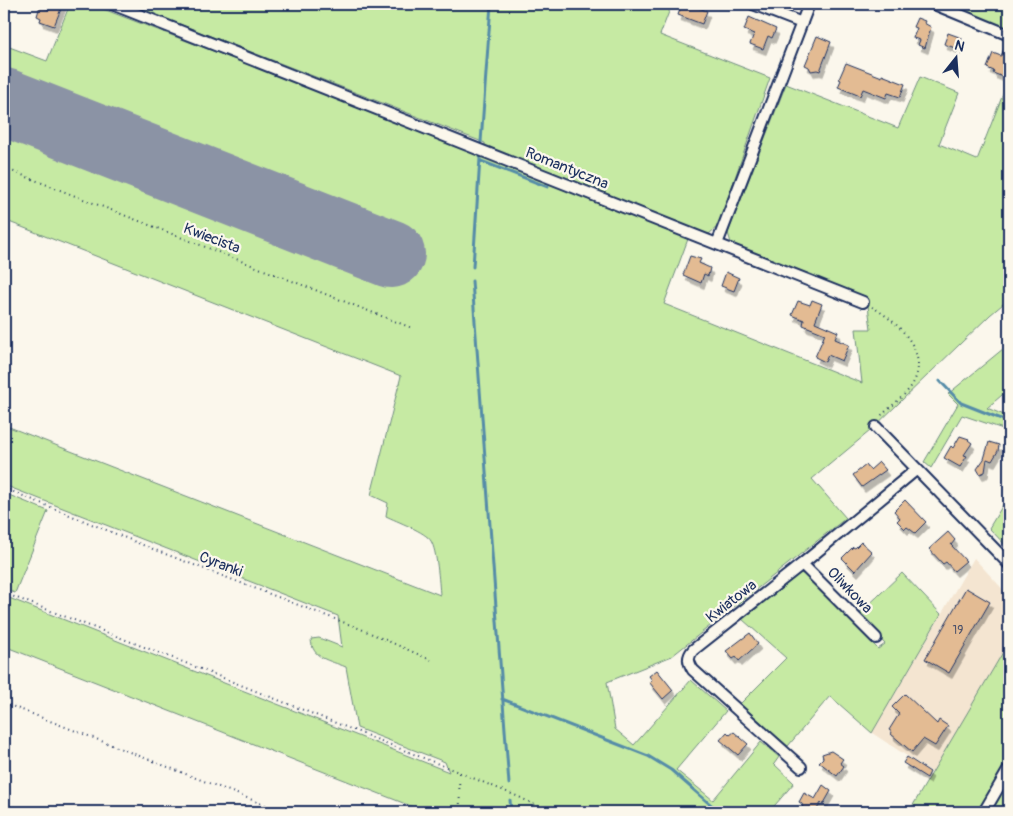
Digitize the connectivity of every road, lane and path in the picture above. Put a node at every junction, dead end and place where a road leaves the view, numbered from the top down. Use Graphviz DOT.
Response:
graph roads {
  1 [pos="112,4"];
  2 [pos="753,4"];
  3 [pos="809,4"];
  4 [pos="934,4"];
  5 [pos="802,23"];
  6 [pos="1009,35"];
  7 [pos="4,168"];
  8 [pos="717,244"];
  9 [pos="864,302"];
  10 [pos="412,328"];
  11 [pos="879,424"];
  12 [pos="917,469"];
  13 [pos="4,488"];
  14 [pos="802,564"];
  15 [pos="1009,564"];
  16 [pos="4,593"];
  17 [pos="876,638"];
  18 [pos="431,660"];
  19 [pos="4,703"];
  20 [pos="801,767"];
  21 [pos="1009,769"];
  22 [pos="459,773"];
  23 [pos="283,812"];
  24 [pos="460,812"];
  25 [pos="547,812"];
  26 [pos="984,812"];
  1 -- 8 [label="street, Romantyczna"];
  2 -- 5 [label="street"];
  3 -- 5 [label="street"];
  4 -- 6 [label="street"];
  5 -- 8 [label="street"];
  7 -- 10 [label="path, Kwiecista"];
  8 -- 9 [label="street, Romantyczna"];
  9 -- 11 [label="path"];
  11 -- 12 [label="street"];
  12 -- 14 [label="street, Kwiatowa"];
  12 -- 15 [label="street"];
  13 -- 18 [label="path, Cyranki"];
  14 -- 17 [label="street, Oliwkowa"];
  14 -- 20 [label="street, Kwiatowa"];
  16 -- 22 [label="path"];
  19 -- 23 [label="path"];
  21 -- 26 [label="street"];
  22 -- 24 [label="path"];
  22 -- 25 [label="path"];
}
